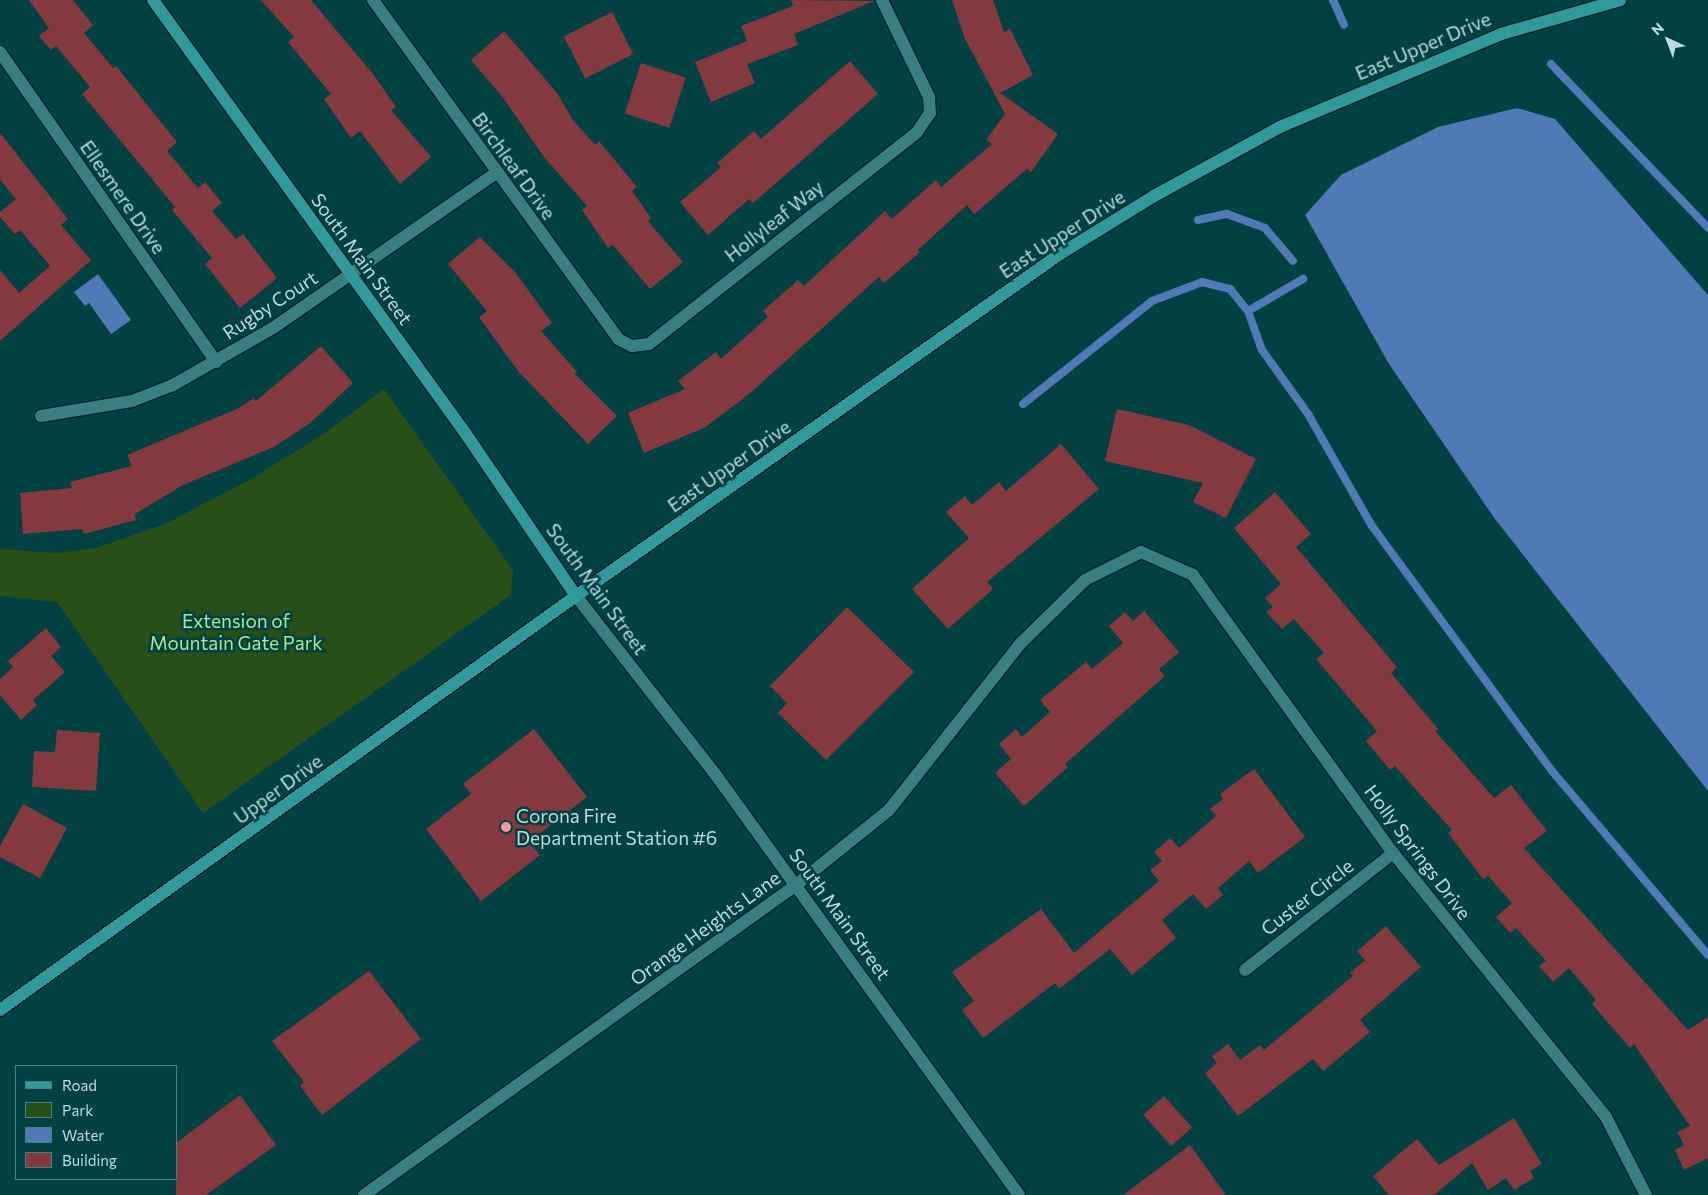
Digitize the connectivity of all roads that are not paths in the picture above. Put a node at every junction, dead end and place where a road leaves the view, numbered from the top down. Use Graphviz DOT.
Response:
graph roads {
  1 [pos="153,0"];
  2 [pos="373,0"];
  3 [pos="882,0"];
  4 [pos="1620,0"];
  5 [pos="0,53"];
  6 [pos="496,173"];
  7 [pos="350,275"];
  8 [pos="632,346"];
  9 [pos="216,362"];
  10 [pos="41,416"];
  11 [pos="1141,552"];
  12 [pos="576,596"];
  13 [pos="1393,853"];
  14 [pos="796,886"];
  15 [pos="1245,970"];
  16 [pos="0,1010"];
  17 [pos="364,1195"];
  18 [pos="1019,1195"];
  19 [pos="1646,1195"];
  1 -- 7 [label="main road, South Main Street"];
  2 -- 6 [label="street, Birchleaf Drive"];
  3 -- 8 [label="street, Hollyleaf Way"];
  4 -- 12 [label="main road, East Upper Drive"];
  5 -- 9 [label="street, Ellesmere Drive"];
  6 -- 7 [label="street, Rugby Court"];
  6 -- 8 [label="street, Birchleaf Drive"];
  7 -- 9 [label="street, Rugby Court"];
  7 -- 12 [label="main road, South Main Street"];
  9 -- 10 [label="street, Rugby Court"];
  11 -- 13 [label="street, Holly Springs Drive"];
  11 -- 14 [label="street, Orange Heights Lane"];
  12 -- 14 [label="street, South Main Street"];
  12 -- 16 [label="main road, Upper Drive"];
  13 -- 15 [label="street, Custer Circle"];
  13 -- 19 [label="street, Holly Springs Drive"];
  14 -- 17 [label="street, Orange Heights Lane"];
  14 -- 18 [label="street, South Main Street"];
}
